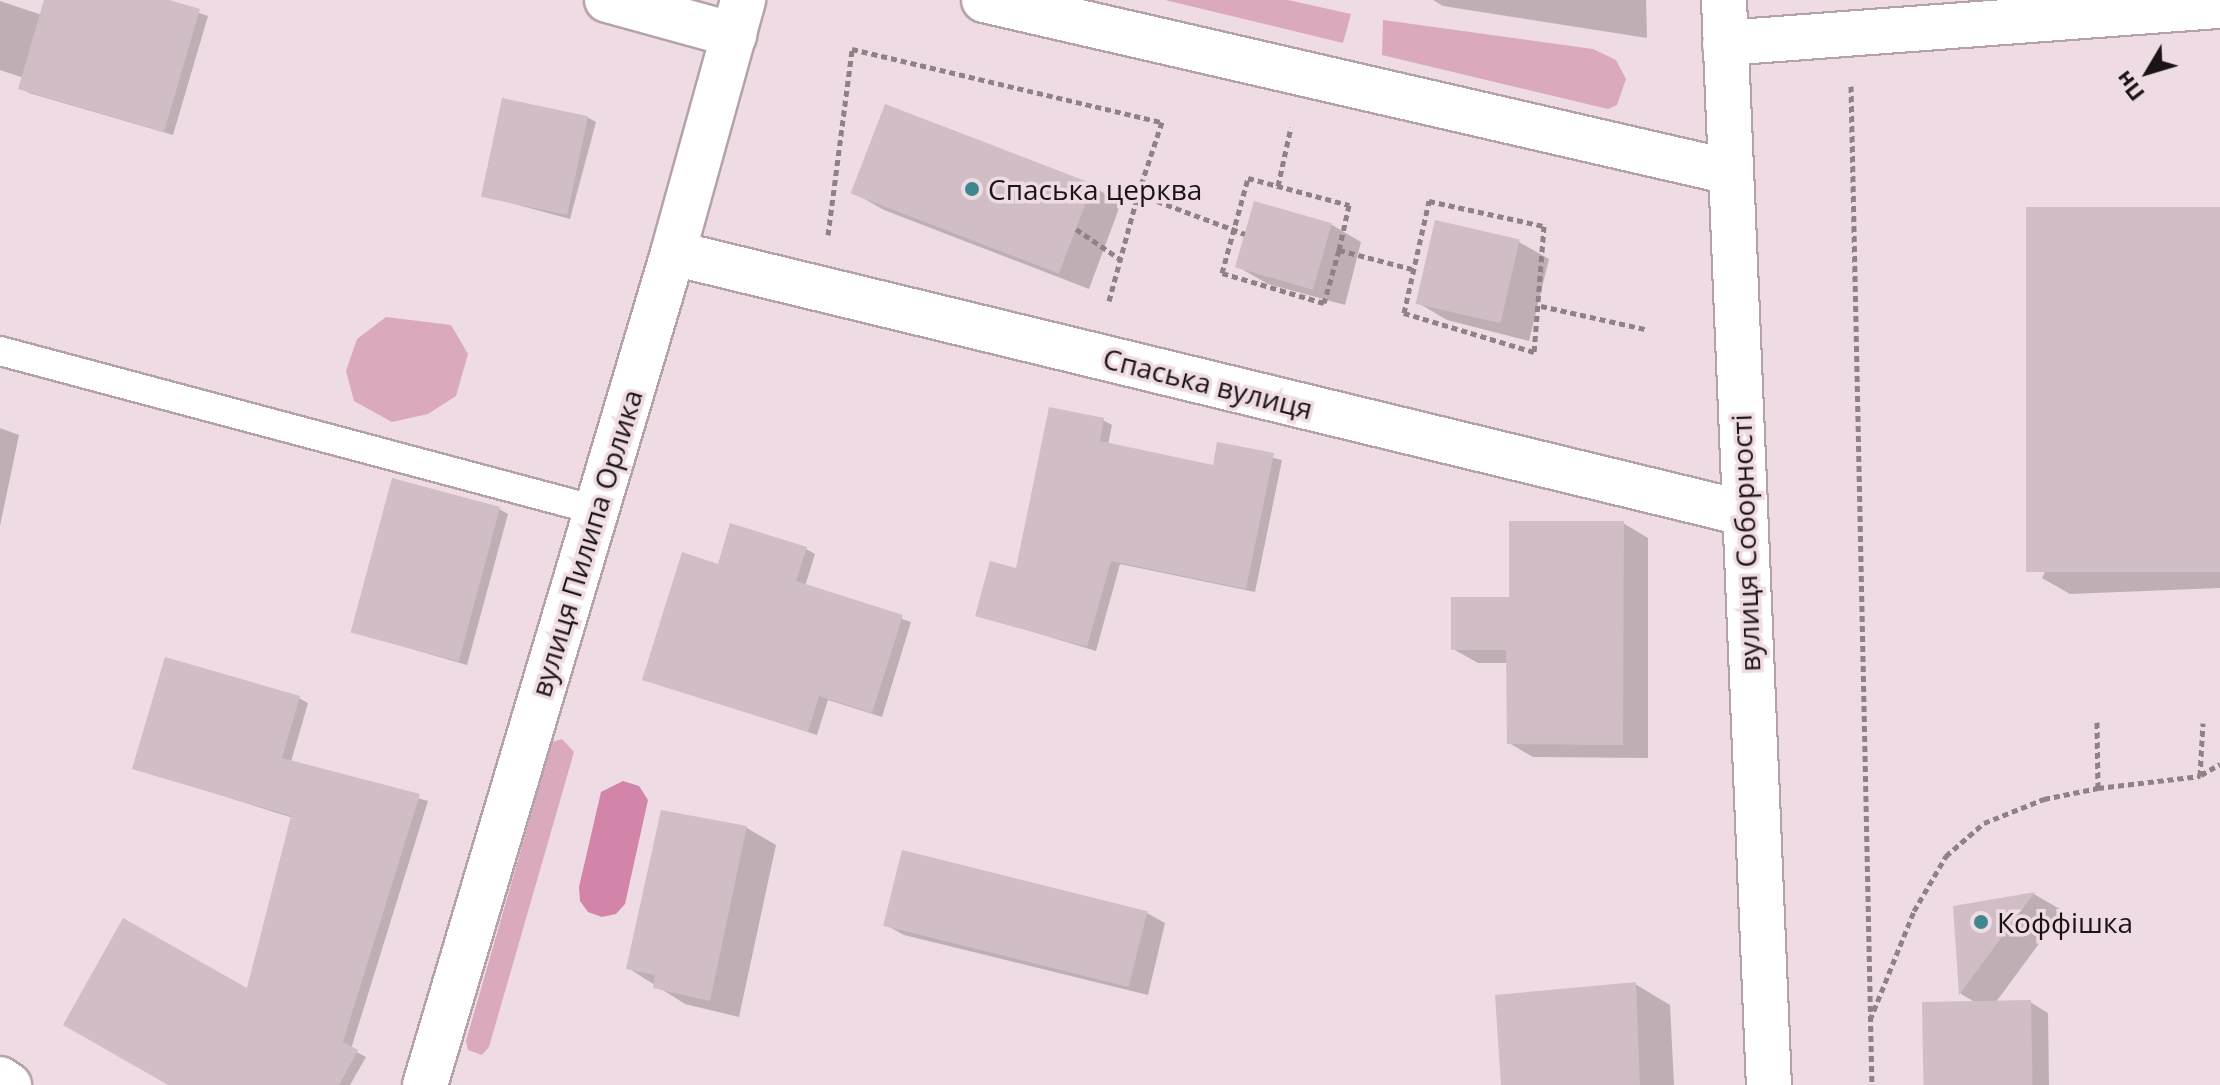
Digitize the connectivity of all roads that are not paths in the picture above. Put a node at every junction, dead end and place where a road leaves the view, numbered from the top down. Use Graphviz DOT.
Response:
graph roads {
  1 [pos="607,0"];
  2 [pos="984,0"];
  3 [pos="1724,0"];
  4 [pos="2220,6"];
  5 [pos="739,18"];
  6 [pos="1725,43"];
  7 [pos="1730,172"];
  8 [pos="673,253"];
  9 [pos="0,351"];
  10 [pos="596,510"];
  11 [pos="1744,513"];
  12 [pos="0,1079"];
  13 [pos="9,1085"];
  14 [pos="425,1085"];
  15 [pos="1769,1085"];
  1 -- 5 [label="street"];
  2 -- 7 [label="street"];
  3 -- 6 [label="street, вулиця Соборності"];
  4 -- 6 [label="street"];
  5 -- 8 [label="street, вулиця Пилипа Орлика"];
  6 -- 7 [label="street, вулиця Соборності"];
  7 -- 11 [label="street, вулиця Соборності"];
  8 -- 10 [label="street, вулиця Пилипа Орлика"];
  8 -- 11 [label="street, Спаська вулиця"];
  9 -- 10 [label="lane"];
  10 -- 14 [label="street, вулиця Пилипа Орлика"];
  11 -- 15 [label="street, вулиця Соборності"];
  12 -- 13 [label="street"];
}
